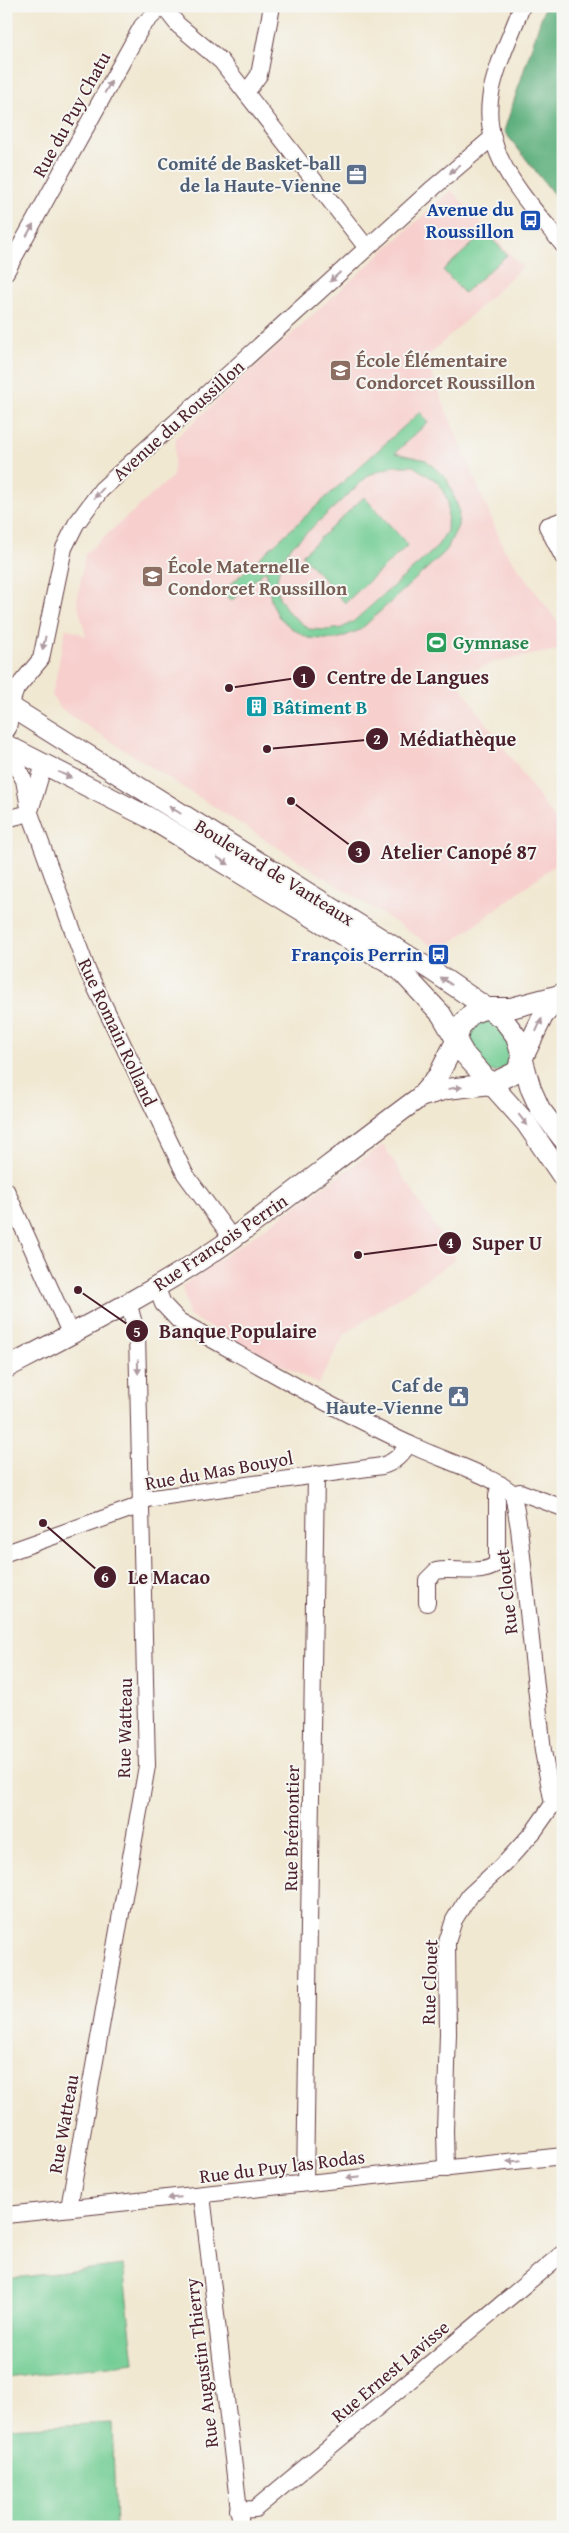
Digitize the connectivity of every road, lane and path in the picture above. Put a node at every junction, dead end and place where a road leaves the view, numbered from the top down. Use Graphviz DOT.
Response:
graph roads {
  1 [pos="162,6"];
  2 [pos="272,6"];
  3 [pos="522,6"];
  4 [pos="246,93"];
  5 [pos="493,137"];
  6 [pos="563,245"];
  7 [pos="368,248"];
  8 [pos="6,272"];
  9 [pos="563,520"];
  10 [pos="563,557"];
  11 [pos="8,711"];
  12 [pos="6,728"];
  13 [pos="42,745"];
  14 [pos="6,746"];
  15 [pos="30,813"];
  16 [pos="6,819"];
  17 [pos="561,994"];
  18 [pos="486,1008"];
  19 [pos="456,1041"];
  20 [pos="524,1059"];
  21 [pos="491,1084"];
  22 [pos="420,1097"];
  23 [pos="563,1139"];
  24 [pos="563,1177"];
  25 [pos="6,1190"];
  26 [pos="232,1238"];
  27 [pos="156,1286"];
  28 [pos="128,1302"];
  29 [pos="71,1335"];
  30 [pos="6,1368"];
  31 [pos="409,1444"];
  32 [pos="316,1474"];
  33 [pos="500,1484"];
  34 [pos="513,1494"];
  35 [pos="140,1504"];
  36 [pos="563,1508"];
  37 [pos="6,1553"];
  38 [pos="427,1603"];
  39 [pos="559,1804"];
  40 [pos="563,2156"];
  41 [pos="446,2168"];
  42 [pos="305,2183"];
  43 [pos="202,2195"];
  44 [pos="69,2208"];
  45 [pos="6,2215"];
  46 [pos="563,2254"];
  47 [pos="238,2510"];
  48 [pos="241,2527"];
  1 -- 4 [label="street"];
  8 -- 1 [label="street, Rue du Puy Chatu, one-way"];
  2 -- 4 [label="street"];
  3 -- 5 [label="street"];
  4 -- 7 [label="street"];
  5 -- 6 [label="street"];
  5 -- 7 [label="street, Avenue du Roussillon, one-way"];
  7 -- 11 [label="street, Avenue du Roussillon, one-way"];
  9 -- 10 [label="street"];
  11 -- 12 [label="main road"];
  11 -- 13 [label="main road, Boulevard de Vanteaux"];
  13 -- 14 [label="main road, Boulevard de Vanteaux"];
  13 -- 15 [label="street"];
  18 -- 13 [label="main road, Boulevard de Vanteaux, one-way"];
  13 -- 19 [label="main road, Boulevard de Vanteaux, one-way"];
  14 -- 15 [label="street, Rue Romain Rolland"];
  15 -- 16 [label="street"];
  15 -- 26 [label="street, Rue Romain Rolland"];
  17 -- 18 [label="main road, Rue François Perrin"];
  20 -- 17 [label="main road, Rue François Perrin, one-way"];
  18 -- 19 [label="main road, Rue François Perrin"];
  18 -- 20 [label="main road, Boulevard de Vanteaux"];
  19 -- 21 [label="main road, Boulevard de Vanteaux"];
  19 -- 22 [label="main road, Rue François Perrin"];
  20 -- 21 [label="main road, Rue François Perrin"];
  20 -- 23 [label="main road, Boulevard de Vanteaux"];
  22 -- 21 [label="main road, Rue François Perrin, one-way"];
  21 -- 24 [label="main road, Boulevard de Vanteaux, one-way"];
  22 -- 26 [label="main road, Rue François Perrin"];
  25 -- 29 [label="street"];
  26 -- 27 [label="main road, Rue François Perrin"];
  27 -- 28 [label="main road, Rue François Perrin"];
  27 -- 31 [label="street"];
  28 -- 29 [label="main road, Rue François Perrin"];
  28 -- 35 [label="street, Rue Watteau, one-way"];
  29 -- 30 [label="main road, Rue François Perrin"];
  31 -- 32 [label="street, Rue du Mas Bouyol"];
  31 -- 33 [label="street"];
  32 -- 35 [label="street, Rue du Mas Bouyol"];
  32 -- 42 [label="street, Rue Brémontier"];
  33 -- 34 [label="street"];
  33 -- 38 [label="street"];
  34 -- 36 [label="street"];
  34 -- 39 [label="street, Rue Clouet"];
  35 -- 37 [label="street, Rue du Mas Bouyol"];
  35 -- 44 [label="street, Rue Watteau"];
  39 -- 41 [label="street, Rue Clouet"];
  40 -- 41 [label="street, Rue du Puy las Rodas, one-way"];
  41 -- 42 [label="street, Rue du Puy las Rodas, one-way"];
  42 -- 43 [label="street, Rue du Puy las Rodas"];
  43 -- 44 [label="street, Rue du Puy las Rodas, one-way"];
  43 -- 47 [label="street, Rue Augustin Thierry"];
  44 -- 45 [label="street, Rue du Puy las Rodas"];
  46 -- 47 [label="street, Rue Ernest Lavisse"];
  47 -- 48 [label="street, Rue Augustin Thierry"];
}
